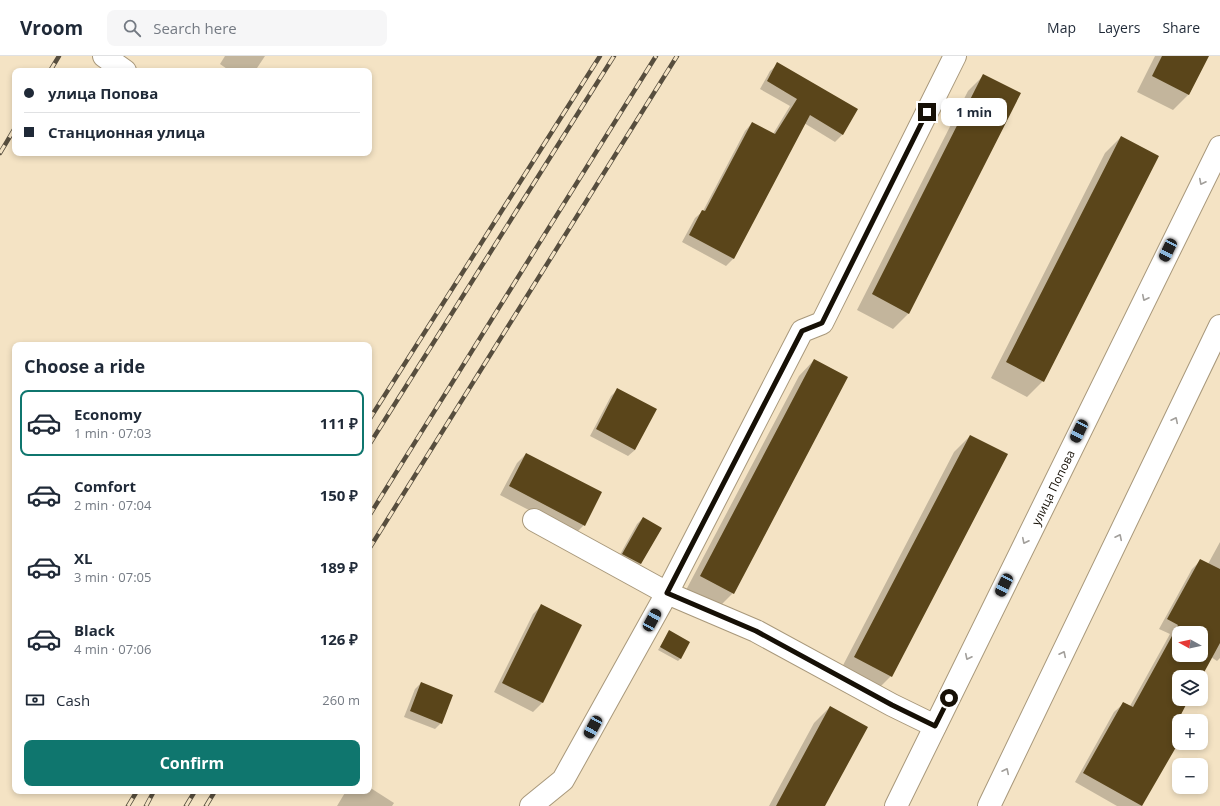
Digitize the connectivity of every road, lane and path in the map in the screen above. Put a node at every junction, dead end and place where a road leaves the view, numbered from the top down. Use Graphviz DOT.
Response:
graph roads {
  1 [pos="104,56"];
  2 [pos="955,56"];
  3 [pos="121,68"];
  4 [pos="1220,147"];
  5 [pos="1220,326"];
  6 [pos="534,520"];
  7 [pos="667,593"];
  8 [pos="935,726"];
  9 [pos="531,806"];
  10 [pos="896,806"];
  11 [pos="989,806"];
  1 -- 3 [label="street"];
  2 -- 7 [label="street"];
  4 -- 8 [label="street, улица Попова, one-way"];
  11 -- 5 [label="street, one-way"];
  6 -- 7 [label="street"];
  7 -- 8 [label="street"];
  7 -- 9 [label="street"];
  8 -- 10 [label="street, улица Попова"];
}
